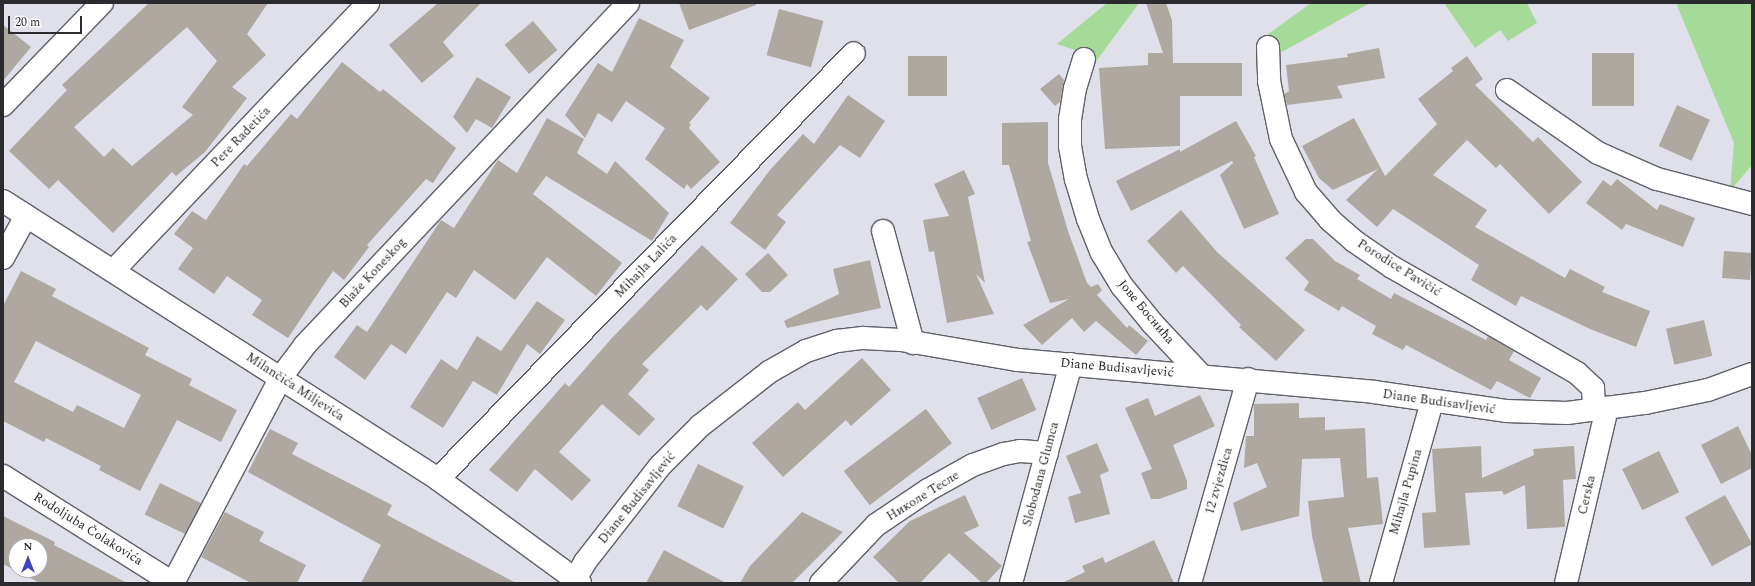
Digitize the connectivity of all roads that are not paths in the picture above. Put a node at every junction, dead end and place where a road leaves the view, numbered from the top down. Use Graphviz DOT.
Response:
graph roads {
  1 [pos="102,3"];
  2 [pos="368,3"];
  3 [pos="628,3"];
  4 [pos="1268,47"];
  5 [pos="854,53"];
  6 [pos="1084,59"];
  7 [pos="1507,90"];
  8 [pos="3,105"];
  9 [pos="3,201"];
  10 [pos="1752,204"];
  11 [pos="26,216"];
  12 [pos="883,231"];
  13 [pos="3,258"];
  14 [pos="113,271"];
  15 [pos="913,342"];
  16 [pos="1071,364"];
  17 [pos="1752,374"];
  18 [pos="1201,375"];
  19 [pos="281,377"];
  20 [pos="1248,379"];
  21 [pos="1432,401"];
  22 [pos="1601,408"];
  23 [pos="1047,453"];
  24 [pos="3,476"];
  25 [pos="438,479"];
  26 [pos="576,582"];
  27 [pos="173,583"];
  28 [pos="821,583"];
  29 [pos="1011,583"];
  30 [pos="1190,583"];
  31 [pos="1380,583"];
  32 [pos="1566,583"];
  1 -- 8 [label="street"];
  2 -- 14 [label="street, Pere Radetića"];
  3 -- 19 [label="street, Blaže Koneskog"];
  4 -- 22 [label="street, Porodice Pavičić"];
  5 -- 25 [label="street, Mihajla Lalića"];
  6 -- 18 [label="street, Јове Боснића"];
  7 -- 10 [label="street"];
  9 -- 11 [label="street, Milančića Miljevića"];
  11 -- 13 [label="street"];
  11 -- 14 [label="street, Milančića Miljevića"];
  12 -- 15 [label="street"];
  14 -- 19 [label="street, Milančića Miljevića"];
  15 -- 16 [label="street, Diane Budisavljević"];
  15 -- 26 [label="street, Diane Budisavljević"];
  16 -- 18 [label="street, Diane Budisavljević"];
  16 -- 23 [label="street, Slobodana Glumca"];
  17 -- 22 [label="street, Diane Budisavljević"];
  18 -- 20 [label="street, Diane Budisavljević"];
  19 -- 25 [label="street, Milančića Miljevića"];
  19 -- 27 [label="street, Blaže Koneskog"];
  20 -- 21 [label="street, Diane Budisavljević"];
  20 -- 30 [label="street, 12 zvjezdica"];
  21 -- 22 [label="street, Diane Budisavljević"];
  21 -- 31 [label="street, Mihajla Pupina"];
  22 -- 32 [label="street, Cerska"];
  23 -- 28 [label="street, Николе Тесле"];
  23 -- 29 [label="street, Slobodana Glumca"];
  24 -- 27 [label="street, Rodoljuba Čolakovića"];
  25 -- 26 [label="street, Milančića Miljevića"];
}
